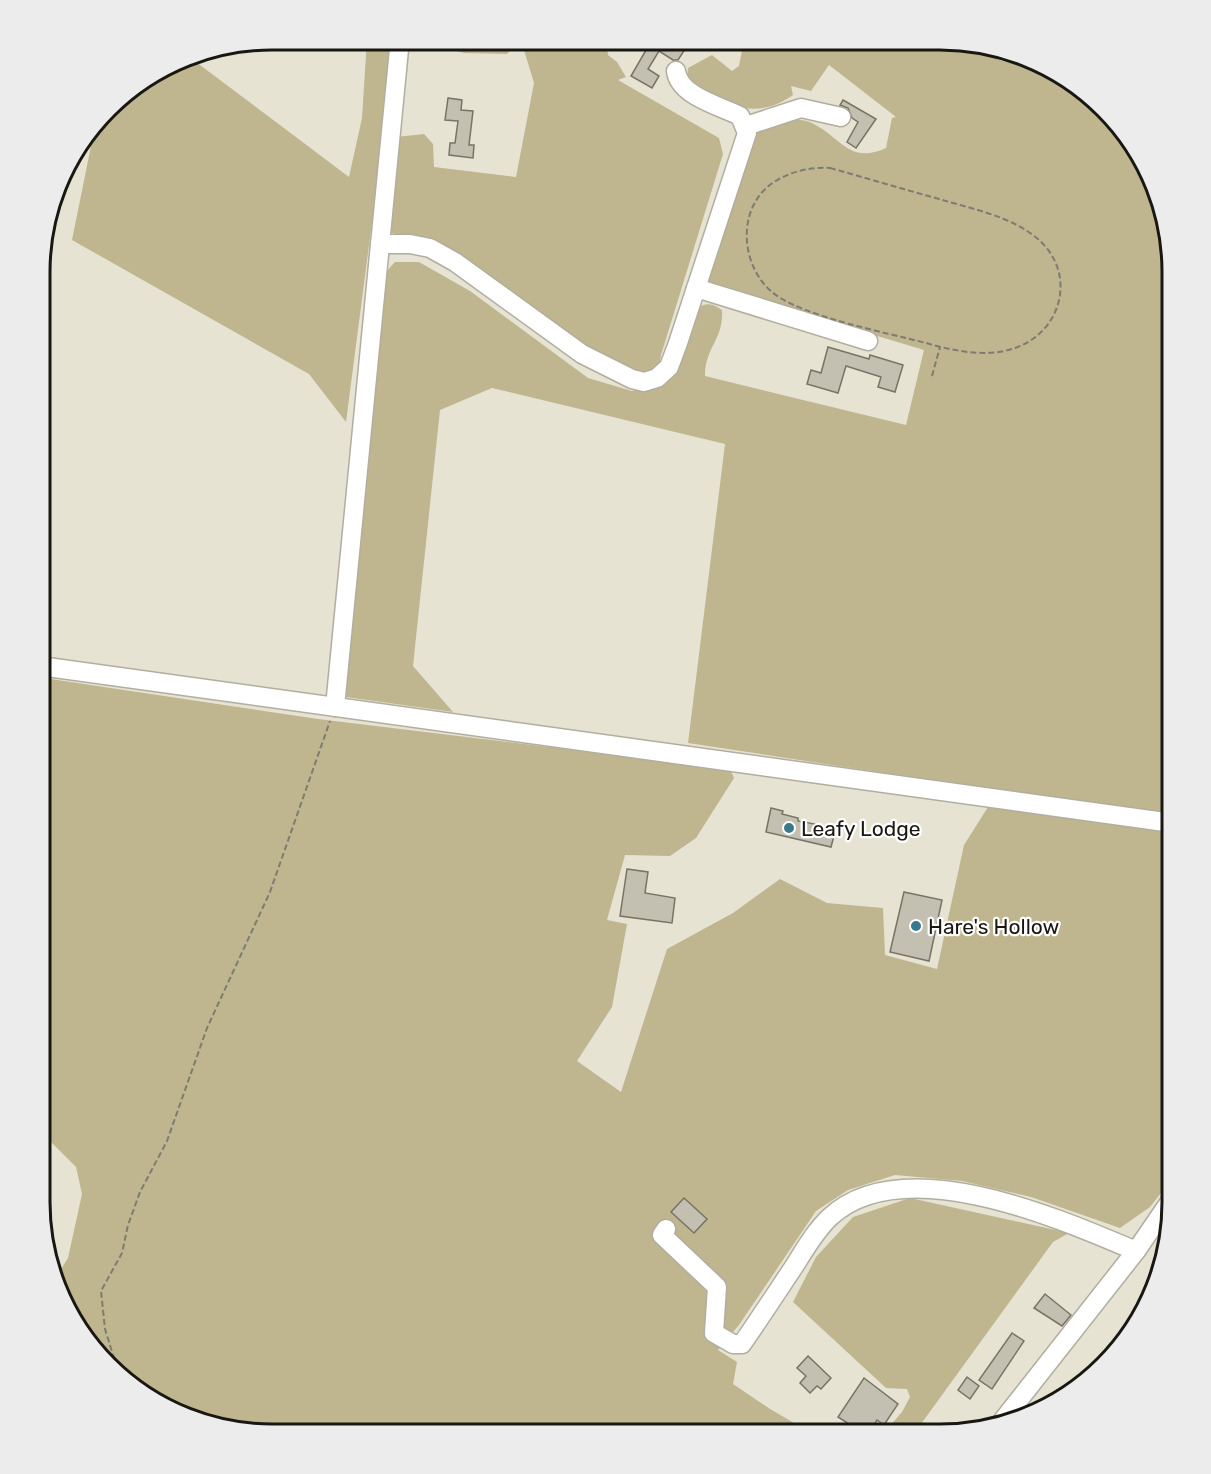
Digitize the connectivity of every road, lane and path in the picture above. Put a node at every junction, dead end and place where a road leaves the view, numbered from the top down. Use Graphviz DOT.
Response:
graph roads {
  1 [pos="399,50"];
  2 [pos="676,71"];
  3 [pos="842,117"];
  4 [pos="746,126"];
  5 [pos="380,244"];
  6 [pos="696,288"];
  7 [pos="868,341"];
  8 [pos="940,347"];
  9 [pos="932,376"];
  10 [pos="50,667"];
  11 [pos="335,707"];
  12 [pos="1162,822"];
  13 [pos="1161,1215"];
  14 [pos="666,1229"];
  15 [pos="1136,1251"];
  16 [pos="114,1358"];
  17 [pos="1008,1414"];
  1 -- 5 [label="street"];
  2 -- 4 [label="street"];
  3 -- 4 [label="street"];
  4 -- 6 [label="street"];
  5 -- 6 [label="street"];
  5 -- 11 [label="street"];
  6 -- 7 [label="street"];
  8 -- 8 [label="path"];
  8 -- 9 [label="path"];
  10 -- 11 [label="street"];
  11 -- 12 [label="street"];
  11 -- 16 [label="path"];
  13 -- 15 [label="street"];
  14 -- 15 [label="street"];
  15 -- 17 [label="street"];
}
